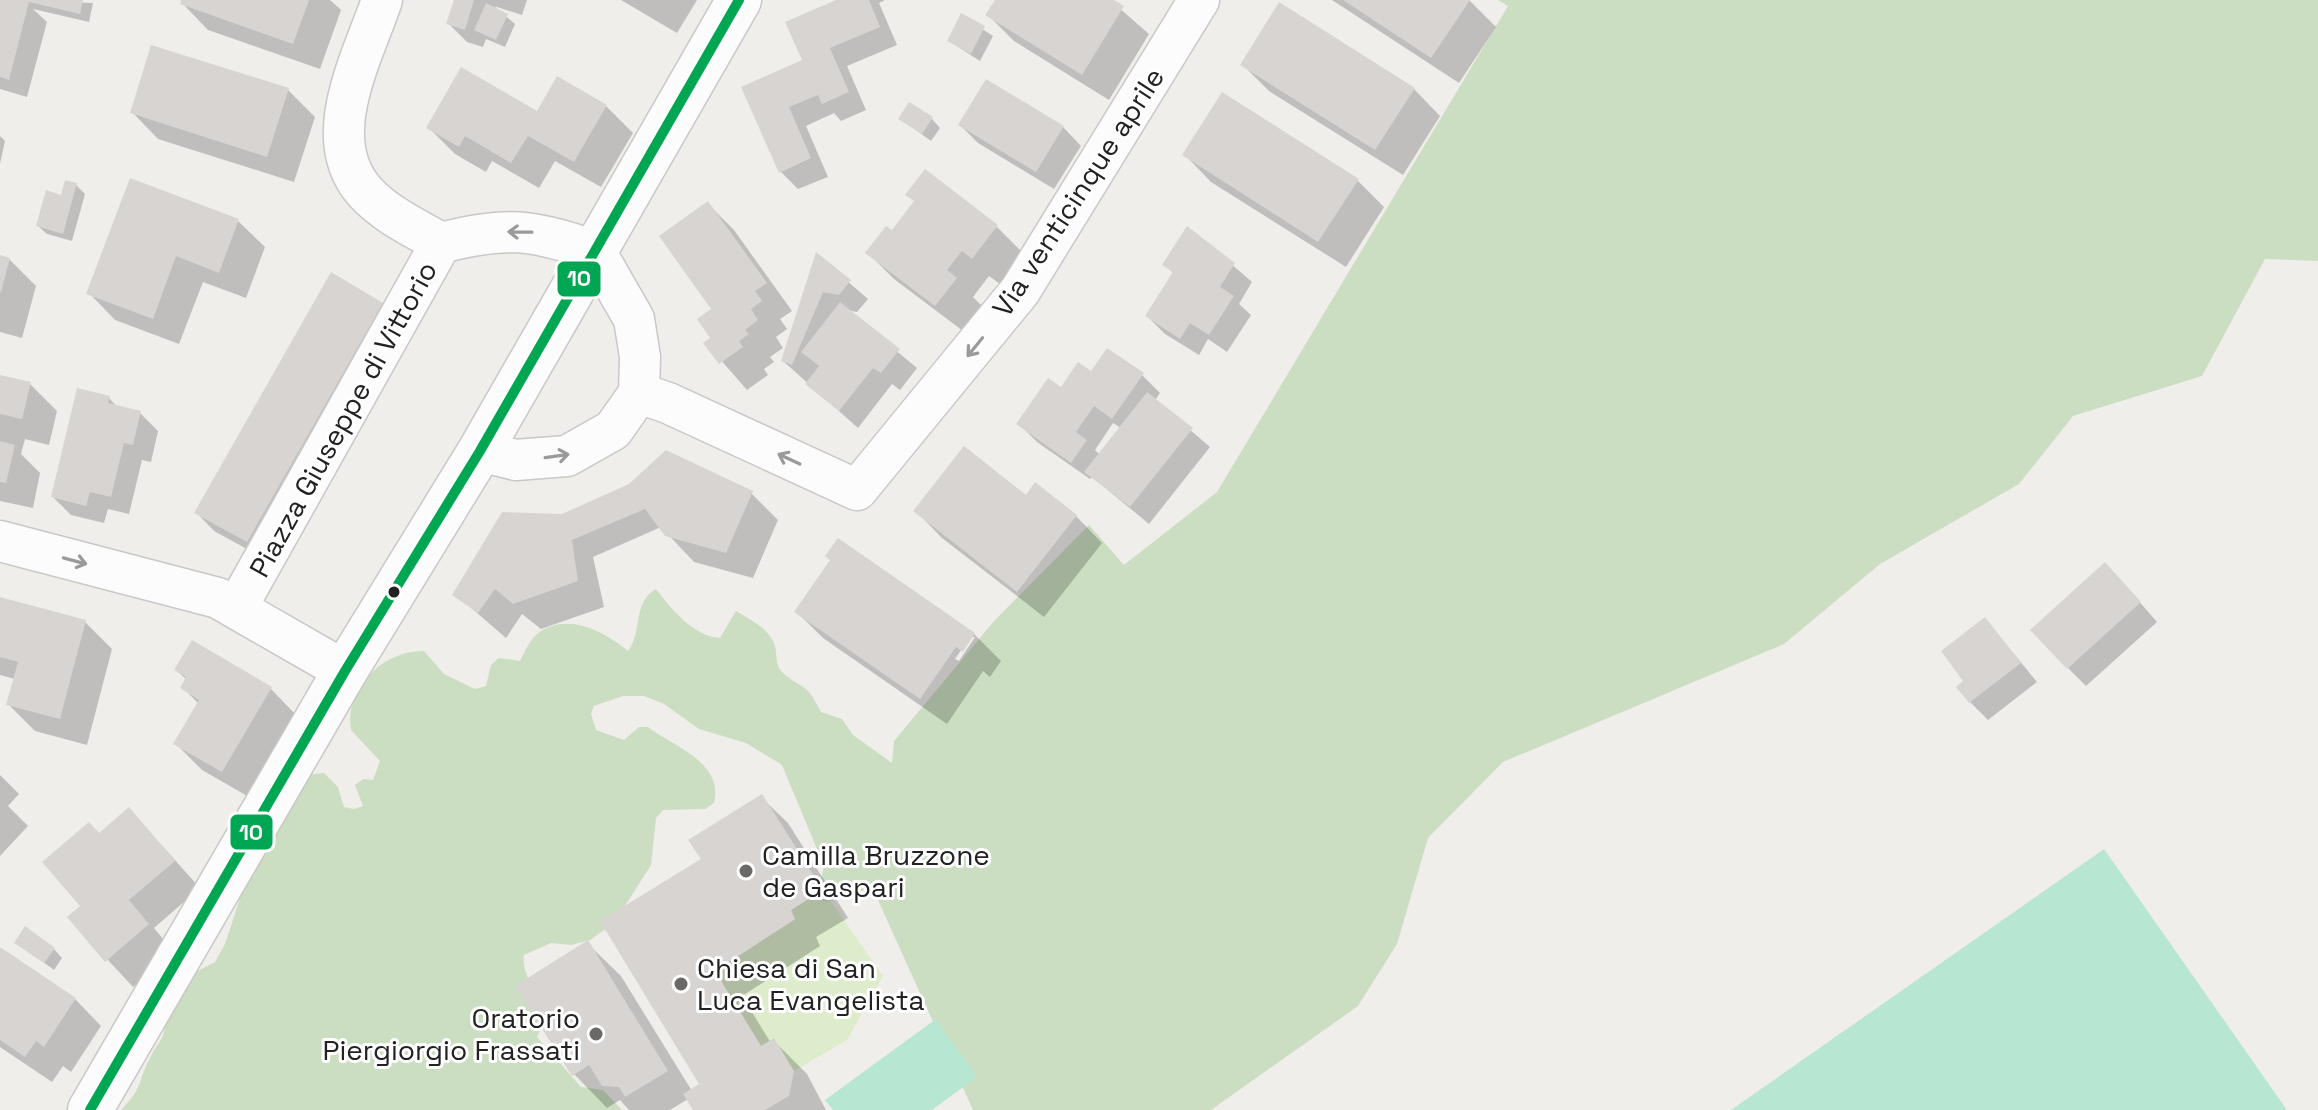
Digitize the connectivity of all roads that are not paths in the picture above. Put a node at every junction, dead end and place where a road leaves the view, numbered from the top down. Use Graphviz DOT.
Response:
graph roads {
  1 [pos="382,0"];
  2 [pos="739,0"];
  3 [pos="1199,0"];
  4 [pos="441,243"];
  5 [pos="595,251"];
  6 [pos="639,393"];
  7 [pos="480,451"];
  8 [pos="0,541"];
  9 [pos="237,607"];
  10 [pos="345,671"];
  11 [pos="90,1110"];
  1 -- 4 [label="street"];
  2 -- 5 [label="street"];
  3 -- 6 [label="street, Via venticinque aprile, one-way"];
  5 -- 4 [label="street, Piazza Giuseppe di Vittorio, one-way"];
  4 -- 9 [label="street, Piazza Giuseppe di Vittorio"];
  5 -- 6 [label="street"];
  5 -- 7 [label="street"];
  7 -- 6 [label="street, one-way"];
  7 -- 10 [label="street"];
  8 -- 9 [label="street, one-way"];
  9 -- 10 [label="street"];
  10 -- 11 [label="street"];
}
